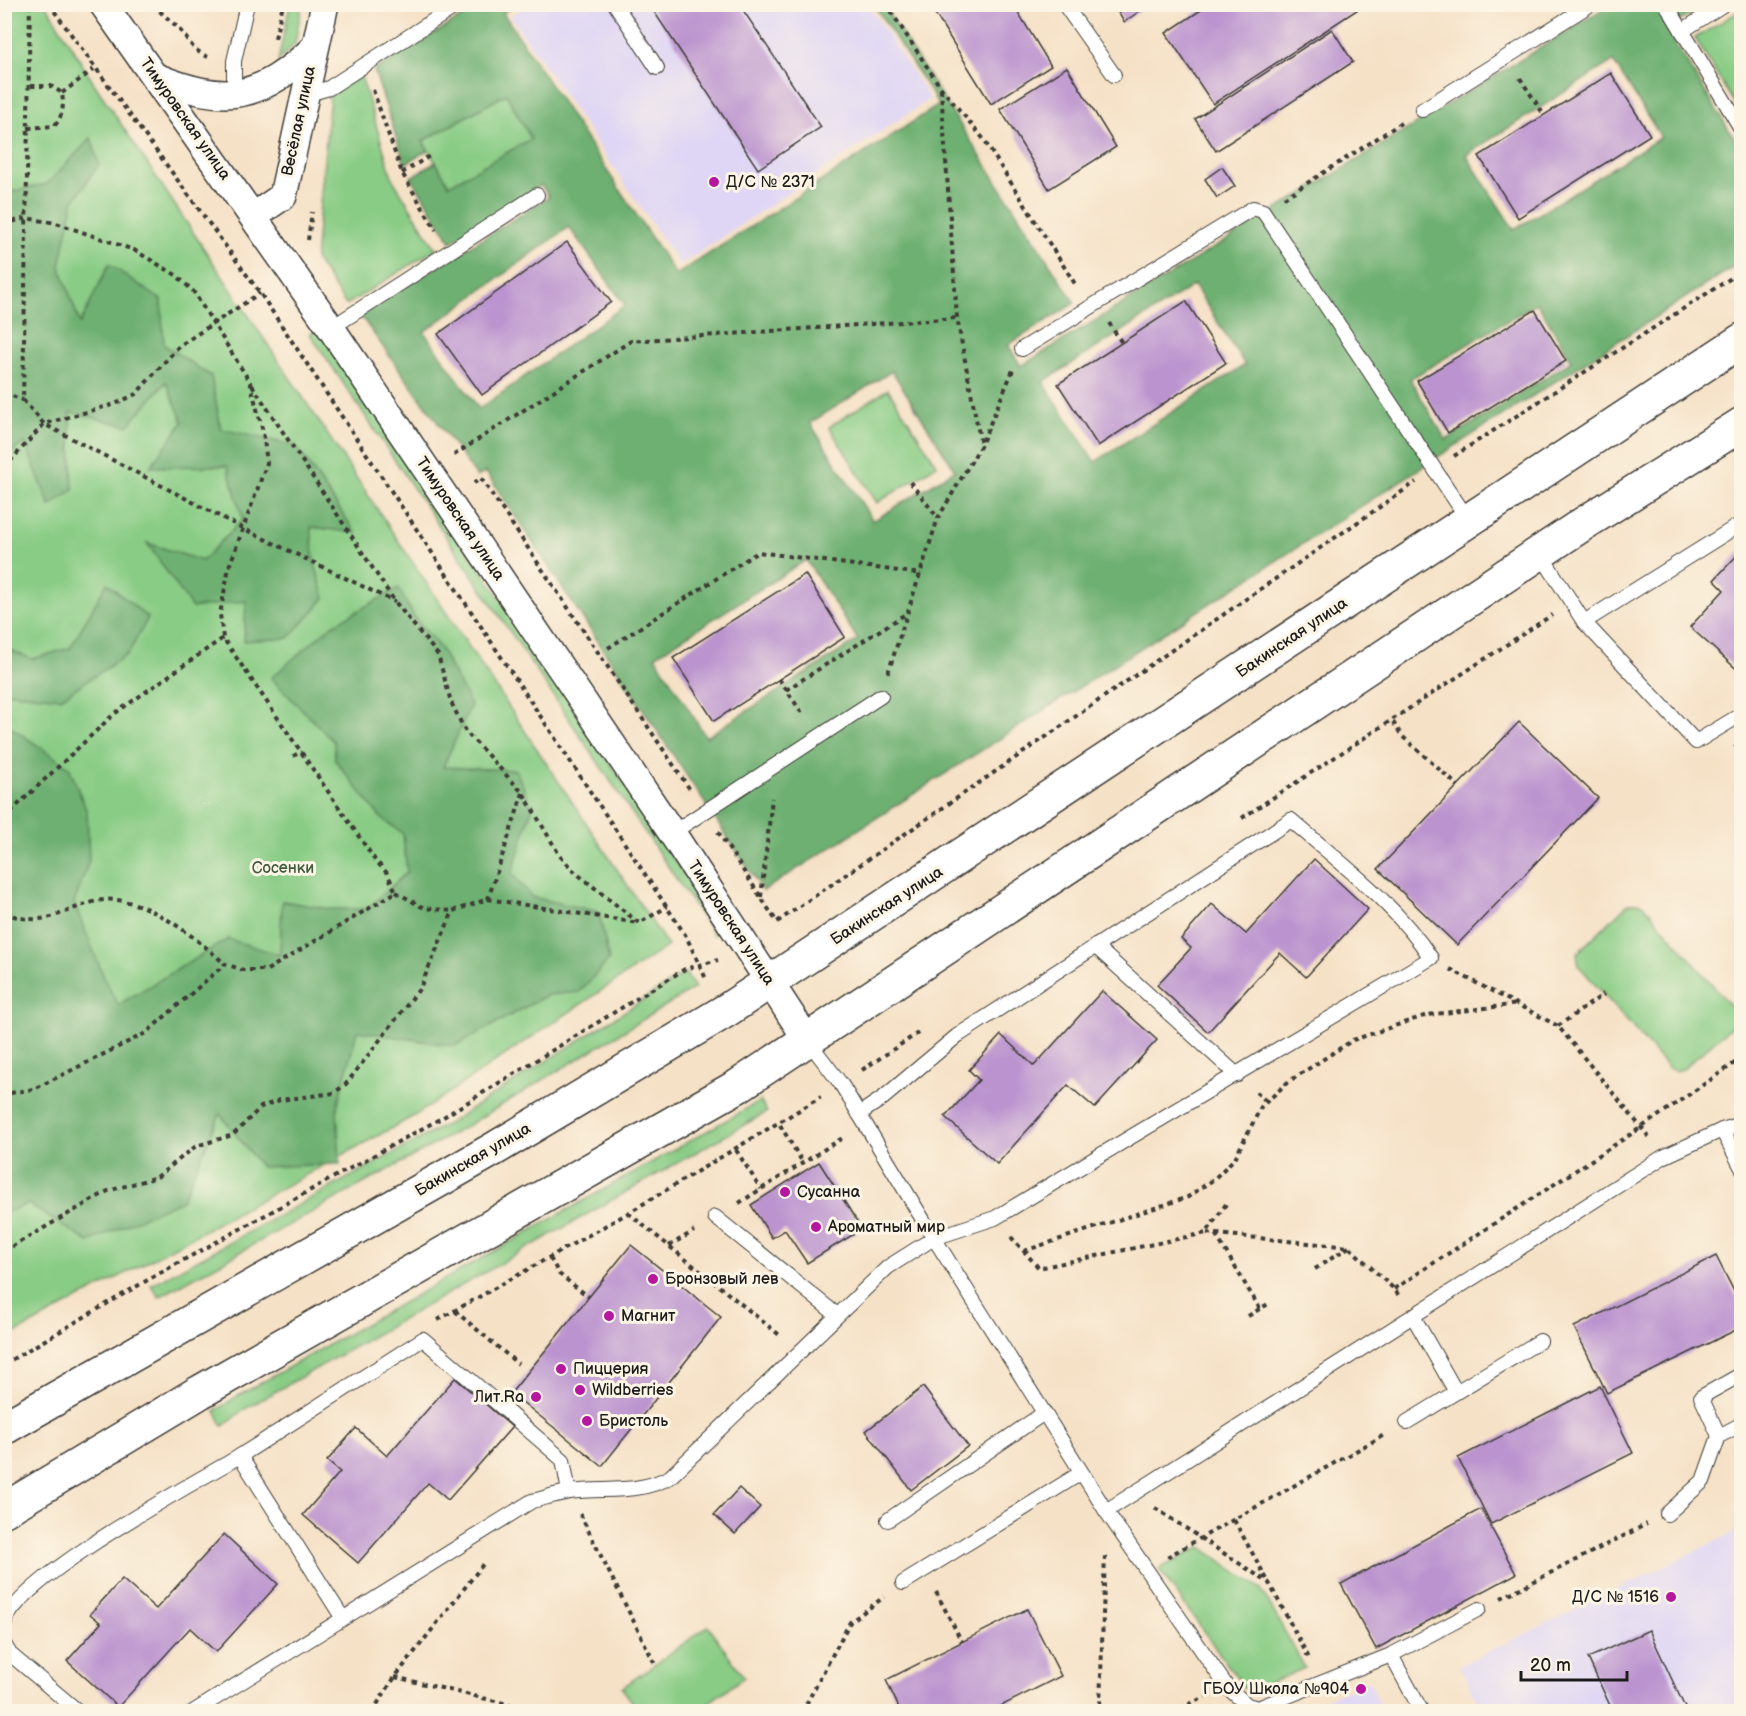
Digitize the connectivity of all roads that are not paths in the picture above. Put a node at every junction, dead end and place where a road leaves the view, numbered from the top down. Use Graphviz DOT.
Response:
graph roads {
  1 [pos="103,4"];
  2 [pos="247,4"];
  3 [pos="325,4"];
  4 [pos="459,4"];
  5 [pos="615,4"];
  6 [pos="1064,4"];
  7 [pos="1591,4"];
  8 [pos="1666,4"];
  9 [pos="1724,4"];
  10 [pos="1682,31"];
  11 [pos="315,47"];
  12 [pos="657,68"];
  13 [pos="1114,75"];
  14 [pos="156,77"];
  15 [pos="234,94"];
  16 [pos="305,95"];
  17 [pos="1422,110"];
  18 [pos="1742,130"];
  19 [pos="537,195"];
  20 [pos="254,216"];
  21 [pos="331,328"];
  22 [pos="1742,340"];
  23 [pos="1023,349"];
  24 [pos="1742,424"];
  25 [pos="1469,521"];
  26 [pos="1742,523"];
  27 [pos="1540,553"];
  28 [pos="1584,622"];
  29 [pos="880,696"];
  30 [pos="1742,714"];
  31 [pos="672,833"];
  32 [pos="1095,946"];
  33 [pos="771,983"];
  34 [pos="808,1041"];
  35 [pos="1237,1075"];
  36 [pos="862,1119"];
  37 [pos="1742,1124"];
  38 [pos="1722,1130"];
  39 [pos="1742,1168"];
  40 [pos="715,1218"];
  41 [pos="934,1238"];
  42 [pos="837,1315"];
  43 [pos="1414,1318"];
  44 [pos="1540,1341"];
  45 [pos="1742,1374"];
  46 [pos="1456,1392"];
  47 [pos="1044,1413"];
  48 [pos="1407,1422"];
  49 [pos="1742,1424"];
  50 [pos="4,1428"];
  51 [pos="1719,1436"];
  52 [pos="240,1456"];
  53 [pos="1081,1473"];
  54 [pos="569,1492"];
  55 [pos="4,1510"];
  56 [pos="1106,1511"];
  57 [pos="1667,1514"];
  58 [pos="888,1520"];
  59 [pos="903,1583"];
  60 [pos="1479,1609"];
  61 [pos="342,1617"];
  62 [pos="4,1627"];
  63 [pos="4,1644"];
  64 [pos="1391,1655"];
  65 [pos="79,1712"];
  66 [pos="193,1712"];
  67 [pos="1422,1712"];
  1 -- 14 [label="street, Тимуровская улица"];
  2 -- 15 [label="lane"];
  3 -- 11 [label="street, Весёлая улица"];
  4 -- 16 [label="lane"];
  5 -- 12 [label="lane"];
  6 -- 13 [label="lane"];
  7 -- 17 [label="lane"];
  8 -- 10 [label="lane"];
  9 -- 10 [label="lane"];
  10 -- 18 [label="lane"];
  11 -- 15 [label="street, Весёлая улица"];
  11 -- 16 [label="street, Весёлая улица"];
  14 -- 15 [label="street, Весёлая улица"];
  14 -- 20 [label="street, Тимуровская улица"];
  16 -- 20 [label="street, Весёлая улица"];
  19 -- 21 [label="lane"];
  20 -- 21 [label="street, Тимуровская улица"];
  21 -- 31 [label="street, Тимуровская улица"];
  22 -- 25 [label="main road, Бакинская улица"];
  23 -- 25 [label="lane"];
  24 -- 27 [label="main road"];
  25 -- 33 [label="main road, Бакинская улица"];
  26 -- 28 [label="lane"];
  27 -- 28 [label="lane"];
  27 -- 34 [label="main road"];
  28 -- 30 [label="lane"];
  29 -- 31 [label="lane"];
  31 -- 33 [label="street, Тимуровская улица"];
  32 -- 35 [label="lane"];
  32 -- 35 [label="lane"];
  32 -- 36 [label="lane"];
  33 -- 34 [label="street, Тимуровская улица"];
  33 -- 50 [label="main road, Бакинская улица"];
  34 -- 36 [label="lane"];
  34 -- 55 [label="main road"];
  35 -- 41 [label="lane"];
  36 -- 41 [label="lane"];
  37 -- 38 [label="lane"];
  38 -- 39 [label="lane"];
  38 -- 43 [label="lane"];
  40 -- 42 [label="lane"];
  41 -- 42 [label="lane"];
  41 -- 47 [label="lane"];
  42 -- 54 [label="lane"];
  43 -- 46 [label="lane"];
  43 -- 56 [label="lane"];
  44 -- 46 [label="lane"];
  45 -- 51 [label="lane"];
  46 -- 48 [label="lane"];
  47 -- 53 [label="lane"];
  47 -- 58 [label="lane"];
  49 -- 51 [label="lane"];
  51 -- 57 [label="lane"];
  52 -- 54 [label="lane"];
  52 -- 61 [label="lane"];
  52 -- 62 [label="lane"];
  53 -- 56 [label="lane"];
  53 -- 59 [label="lane"];
  54 -- 61 [label="lane"];
  56 -- 64 [label="lane"];
  60 -- 64 [label="lane"];
  61 -- 66 [label="lane"];
  63 -- 65 [label="lane"];
  64 -- 67 [label="lane"];
}
